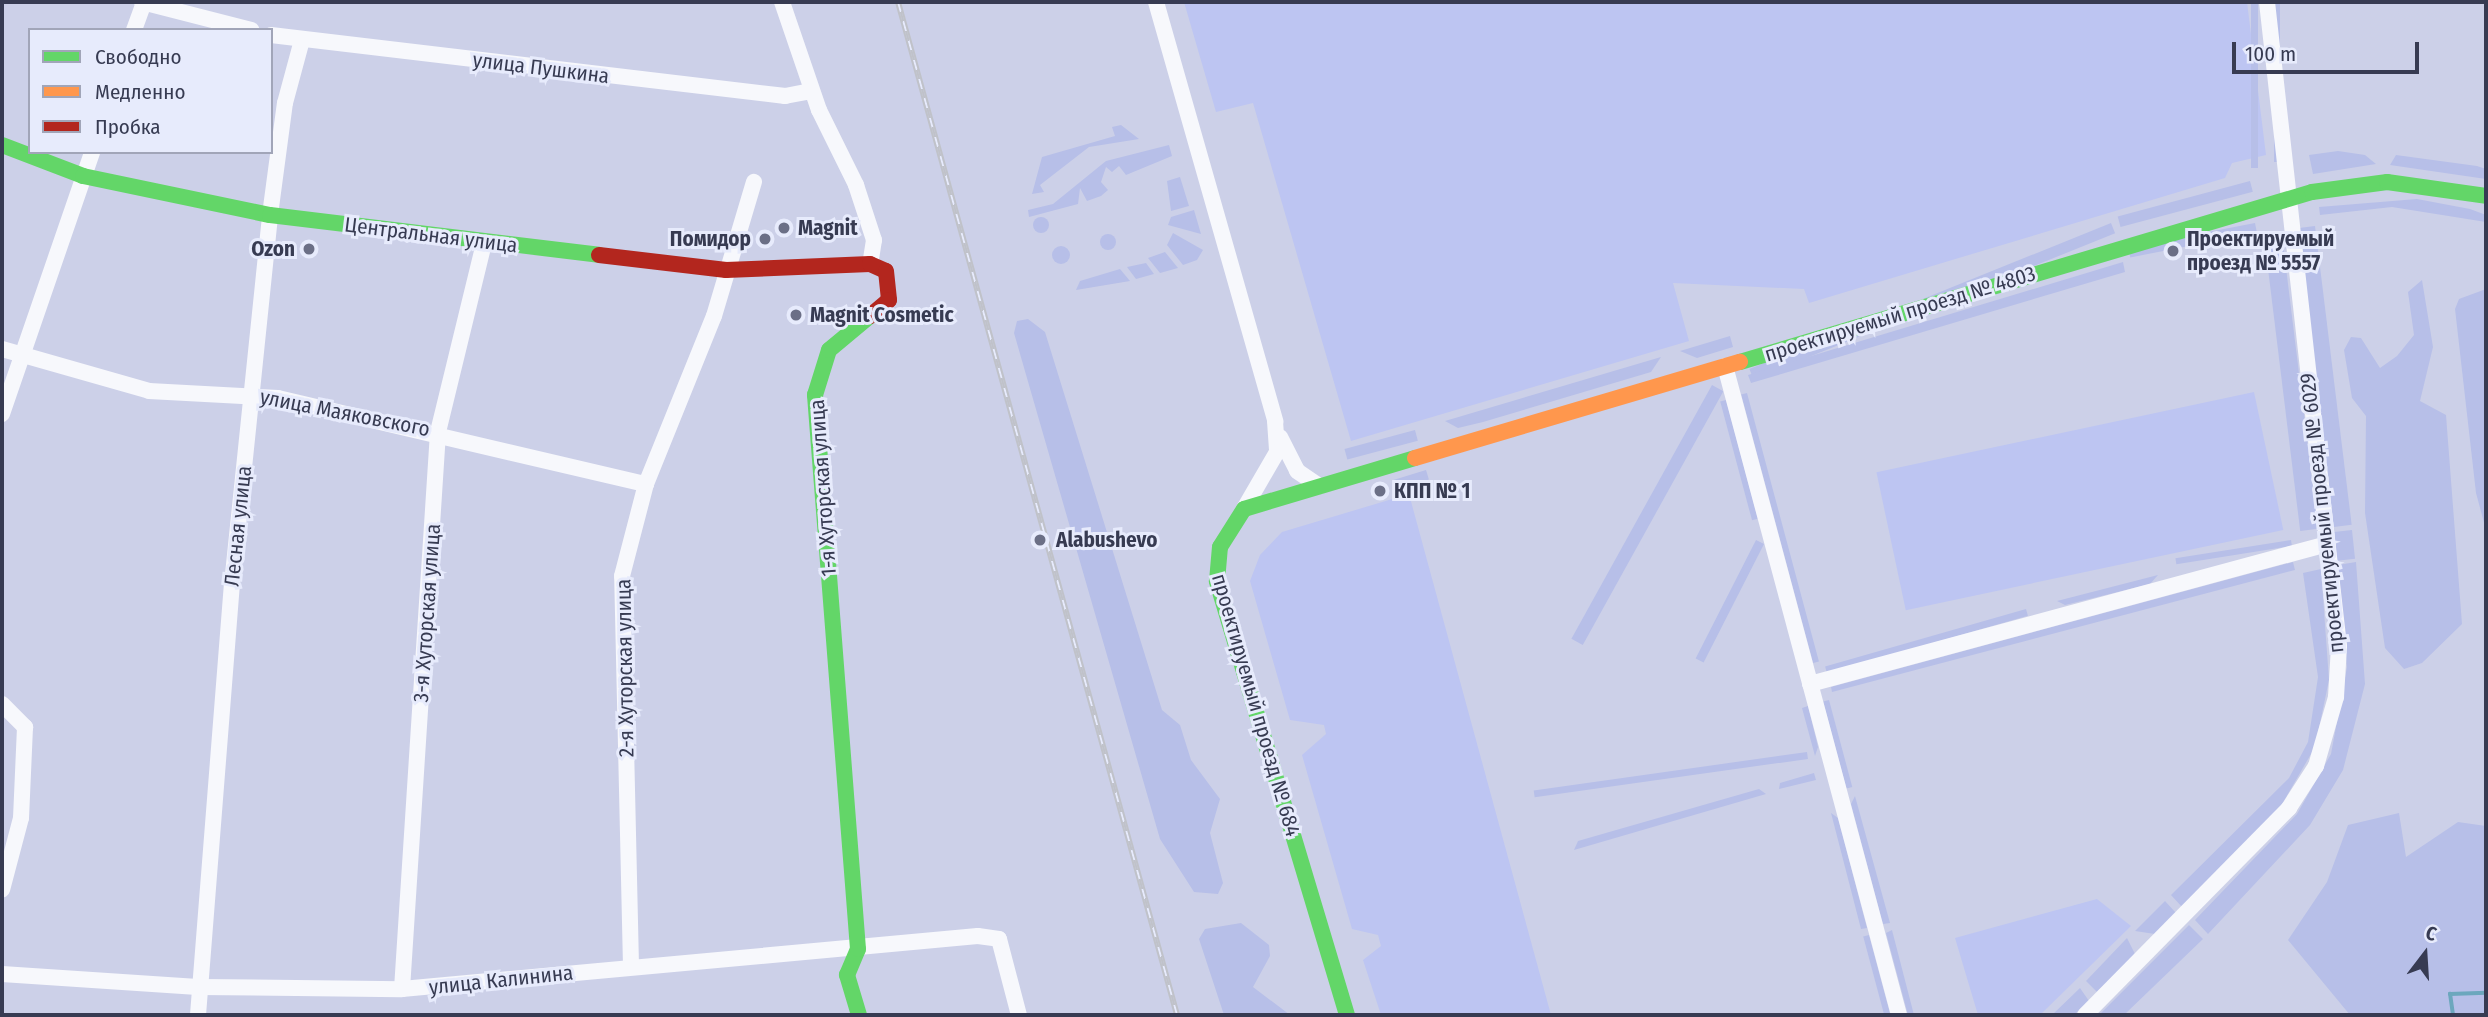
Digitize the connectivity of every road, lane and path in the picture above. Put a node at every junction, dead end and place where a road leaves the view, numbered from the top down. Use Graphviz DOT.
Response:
graph roads {
  1 [pos="143,2"];
  2 [pos="782,2"];
  3 [pos="1156,2"];
  4 [pos="2267,2"];
  5 [pos="135,28"];
  6 [pos="243,28"];
  7 [pos="273,34"];
  8 [pos="302,40"];
  9 [pos="811,91"];
  10 [pos="2,145"];
  11 [pos="91,154"];
  12 [pos="83,176"];
  13 [pos="754,182"];
  14 [pos="2486,196"];
  15 [pos="2288,198"];
  16 [pos="270,215"];
  17 [pos="484,243"];
  18 [pos="870,264"];
  19 [pos="726,270"];
  20 [pos="2,349"];
  21 [pos="21,357"];
  22 [pos="1725,366"];
  23 [pos="253,394"];
  24 [pos="2,414"];
  25 [pos="1275,421"];
  26 [pos="439,432"];
  27 [pos="646,484"];
  28 [pos="1319,486"];
  29 [pos="1244,509"];
  30 [pos="2327,544"];
  31 [pos="1810,684"];
  32 [pos="2,704"];
  33 [pos="2,890"];
  34 [pos="858,949"];
  35 [pos="631,967"];
  36 [pos="2,974"];
  37 [pos="198,987"];
  38 [pos="402,989"];
  39 [pos="198,1015"];
  40 [pos="859,1015"];
  41 [pos="1018,1015"];
  42 [pos="1347,1015"];
  43 [pos="1899,1015"];
  44 [pos="2085,1015"];
  1 -- 5 [label="street"];
  1 -- 6 [label="street"];
  2 -- 9 [label="street"];
  3 -- 25 [label="street, проектируемый проезд № 684"];
  4 -- 15 [label="street, проектируемый проезд № 6029"];
  7 -- 8 [label="street, улица Пушкина"];
  8 -- 9 [label="street, улица Пушкина"];
  8 -- 16 [label="street, Лесная улица"];
  9 -- 18 [label="street"];
  10 -- 12 [label="street, Центральная улица"];
  11 -- 12 [label="street"];
  12 -- 16 [label="street, Центральная улица"];
  12 -- 21 [label="street"];
  13 -- 19 [label="street, 2-я Хуторская улица"];
  14 -- 15 [label="street, проектируемый проезд № 4803"];
  15 -- 22 [label="street, проектируемый проезд № 4803"];
  15 -- 30 [label="street, проектируемый проезд № 6029"];
  16 -- 17 [label="street, Центральная улица"];
  16 -- 23 [label="street, Лесная улица"];
  17 -- 19 [label="street, Центральная улица"];
  17 -- 26 [label="street, 3-я Хуторская улица"];
  18 -- 19 [label="street, Центральная улица"];
  18 -- 34 [label="street, 1-я Хуторская улица"];
  19 -- 27 [label="street, 2-я Хуторская улица"];
  20 -- 21 [label="street, улица Маяковского"];
  21 -- 23 [label="street, улица Маяковского"];
  21 -- 24 [label="street"];
  22 -- 28 [label="street, проектируемый проезд № 4803"];
  22 -- 31 [label="street"];
  23 -- 26 [label="street, улица Маяковского"];
  23 -- 37 [label="street, Лесная улица"];
  25 -- 28 [label="street"];
  25 -- 29 [label="street, проектируемый проезд № 684"];
  26 -- 27 [label="street, улица Маяковского"];
  26 -- 38 [label="street, 3-я Хуторская улица"];
  27 -- 35 [label="street, 2-я Хуторская улица"];
  28 -- 29 [label="street, проектируемый проезд № 4803"];
  29 -- 42 [label="street, проектируемый проезд № 684"];
  30 -- 31 [label="street"];
  30 -- 44 [label="street, проектируемый проезд № 6029"];
  31 -- 43 [label="street"];
  32 -- 33 [label="street"];
  34 -- 35 [label="street, улица Калинина"];
  34 -- 40 [label="street"];
  34 -- 41 [label="street, улица Калинина"];
  35 -- 38 [label="street, улица Калинина"];
  36 -- 37 [label="street, улица Калинина"];
  37 -- 38 [label="street, улица Калинина"];
  37 -- 39 [label="street, Лесная улица"];
}
